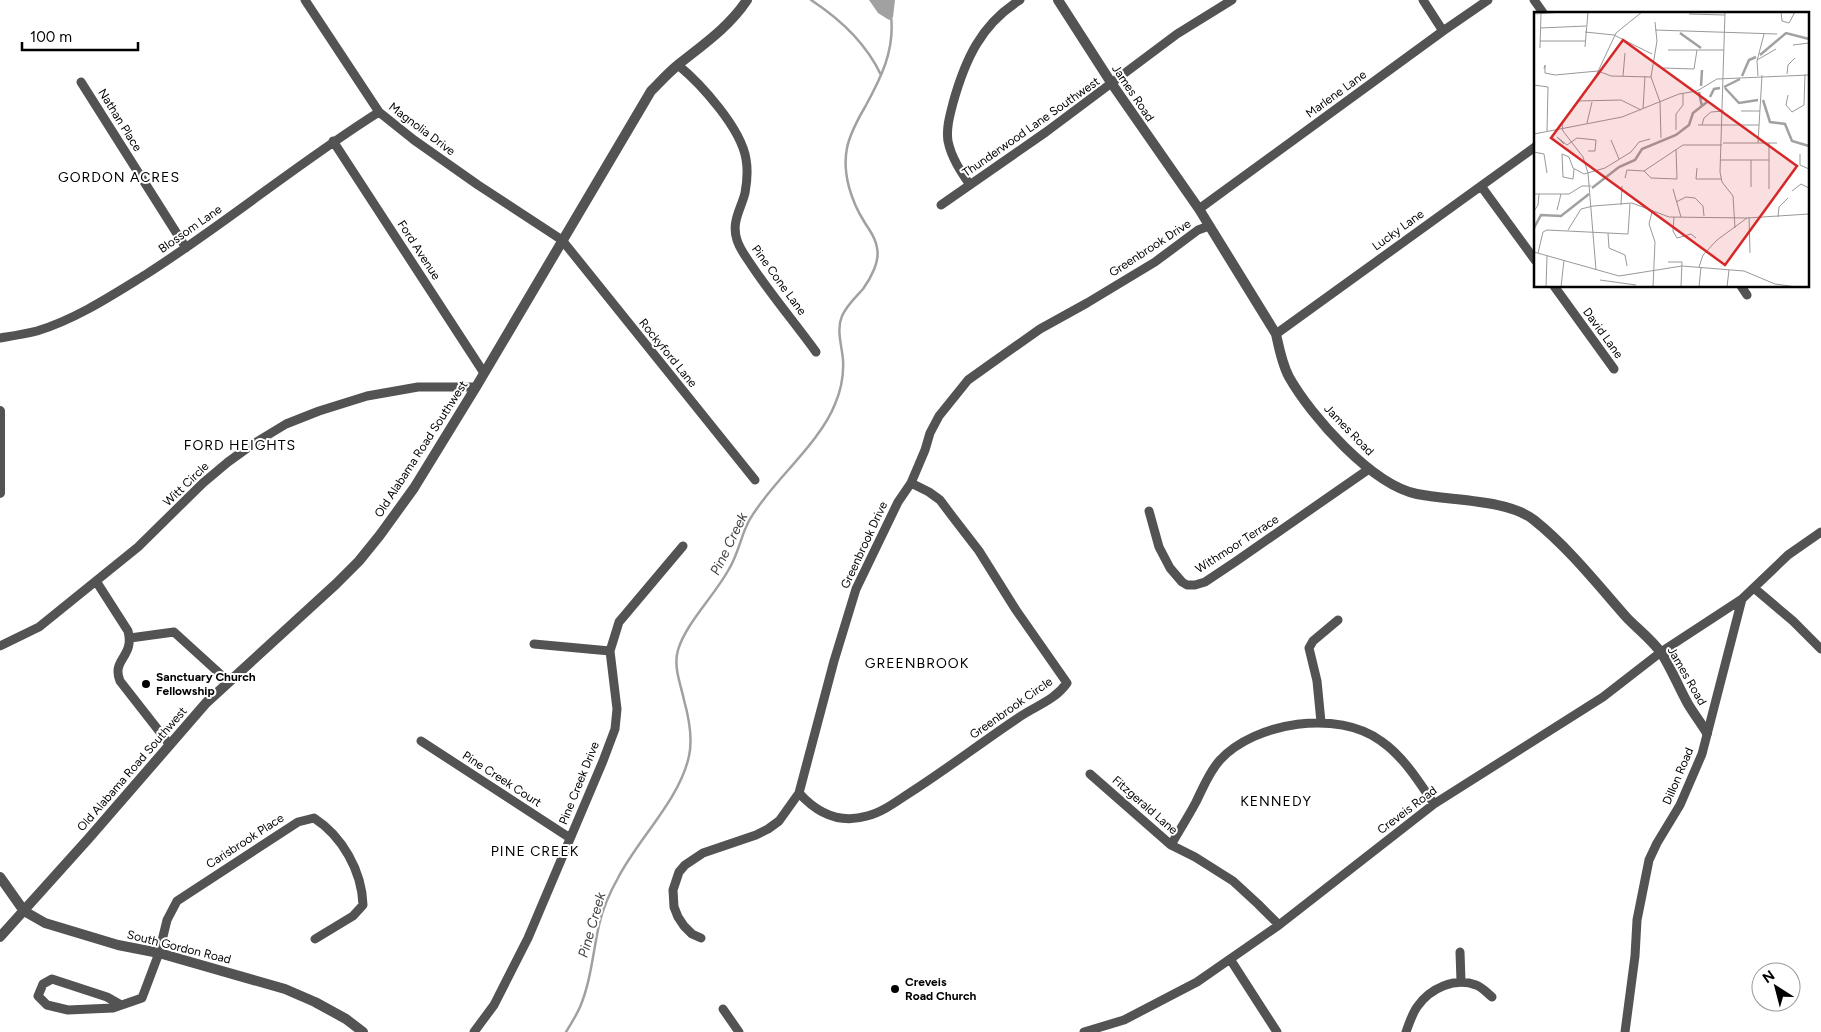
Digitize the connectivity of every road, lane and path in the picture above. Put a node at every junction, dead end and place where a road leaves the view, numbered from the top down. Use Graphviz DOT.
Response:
graph roads {
  1 [pos="305,0"];
  2 [pos="747,0"];
  3 [pos="1020,0"];
  4 [pos="1058,0"];
  5 [pos="1232,0"];
  6 [pos="1423,0"];
  7 [pos="1488,0"];
  8 [pos="1534,0"];
  9 [pos="1543,12"];
  10 [pos="1443,30"];
  11 [pos="678,64"];
  12 [pos="81,82"];
  13 [pos="1112,84"];
  14 [pos="379,112"];
  15 [pos="333,141"];
  16 [pos="1534,148"];
  17 [pos="970,185"];
  18 [pos="1481,186"];
  19 [pos="941,205"];
  20 [pos="1199,209"];
  21 [pos="1209,226"];
  22 [pos="562,240"];
  23 [pos="186,248"];
  24 [pos="1534,259"];
  25 [pos="1555,288"];
  26 [pos="1742,288"];
  27 [pos="1747,295"];
  28 [pos="1276,334"];
  29 [pos="0,338"];
  30 [pos="816,352"];
  31 [pos="1614,369"];
  32 [pos="484,373"];
  33 [pos="476,387"];
  34 [pos="0,411"];
  35 [pos="1369,469"];
  36 [pos="755,480"];
  37 [pos="911,483"];
  38 [pos="0,493"];
  39 [pos="1150,511"];
  40 [pos="1821,532"];
  41 [pos="683,546"];
  42 [pos="96,581"];
  43 [pos="1754,588"];
  44 [pos="1742,599"];
  45 [pos="1338,620"];
  46 [pos="130,638"];
  47 [pos="534,644"];
  48 [pos="0,646"];
  49 [pos="1821,649"];
  50 [pos="610,651"];
  51 [pos="1661,652"];
  52 [pos="229,682"];
  53 [pos="1321,722"];
  54 [pos="1707,733"];
  55 [pos="421,741"];
  56 [pos="170,745"];
  57 [pos="1090,774"];
  58 [pos="799,793"];
  59 [pos="1434,804"];
  60 [pos="570,838"];
  61 [pos="1172,845"];
  62 [pos="0,877"];
  63 [pos="24,912"];
  64 [pos="1278,925"];
  65 [pos="0,937"];
  66 [pos="701,938"];
  67 [pos="314,939"];
  68 [pos="1460,952"];
  69 [pos="159,954"];
  70 [pos="1230,959"];
  71 [pos="1461,981"];
  72 [pos="1492,997"];
  73 [pos="121,1005"];
  74 [pos="723,1009"];
  75 [pos="363,1032"];
  76 [pos="474,1032"];
  77 [pos="739,1032"];
  78 [pos="1084,1032"];
  79 [pos="1277,1032"];
  80 [pos="1406,1032"];
  81 [pos="1625,1032"];
  1 -- 14 [label="street, Magnolia Drive"];
  2 -- 11 [label="street, Old Alabama Road Southwest"];
  3 -- 17 [label="street"];
  4 -- 13 [label="street, James Road"];
  5 -- 13 [label="street, Thunderwood Lane Southwest"];
  6 -- 10 [label="street"];
  7 -- 10 [label="street, Marlene Lane"];
  8 -- 9 [label="street"];
  10 -- 20 [label="street, Marlene Lane"];
  11 -- 22 [label="street, Old Alabama Road Southwest"];
  11 -- 30 [label="street, Pine Cone Lane"];
  12 -- 23 [label="street, Nathan Place"];
  13 -- 17 [label="street, Thunderwood Lane Southwest"];
  13 -- 20 [label="street, James Road"];
  14 -- 15 [label="street, Blossom Lane"];
  14 -- 22 [label="street, Magnolia Drive"];
  15 -- 23 [label="street, Blossom Lane"];
  15 -- 32 [label="street, Ford Avenue"];
  16 -- 18 [label="street, Lucky Lane"];
  17 -- 19 [label="street, Thunderwood Lane Southwest"];
  18 -- 24 [label="street"];
  18 -- 28 [label="street, Lucky Lane"];
  20 -- 21 [label="street, James Road"];
  21 -- 28 [label="street, James Road"];
  21 -- 37 [label="street, Greenbrook Drive"];
  22 -- 32 [label="street, Old Alabama Road Southwest"];
  22 -- 36 [label="street, Rockyford Lane"];
  23 -- 29 [label="street, Blossom Lane"];
  25 -- 31 [label="street, David Lane"];
  26 -- 27 [label="street"];
  28 -- 35 [label="street, James Road"];
  32 -- 33 [label="street, Old Alabama Road Southwest"];
  33 -- 42 [label="street, Witt Circle"];
  33 -- 52 [label="street, Old Alabama Road Southwest"];
  34 -- 38 [label="street"];
  35 -- 39 [label="street, Withmoor Terrace"];
  35 -- 51 [label="street, James Road"];
  37 -- 58 [label="street, Greenbrook Drive"];
  37 -- 58 [label="street, Greenbrook Circle"];
  40 -- 43 [label="street"];
  41 -- 50 [label="street, Pine Creek Drive"];
  42 -- 46 [label="street"];
  42 -- 48 [label="street, Witt Circle"];
  43 -- 44 [label="street"];
  43 -- 49 [label="street"];
  44 -- 51 [label="street, Creveis Road"];
  44 -- 54 [label="street, Dillon Road"];
  45 -- 53 [label="street"];
  46 -- 52 [label="street"];
  46 -- 56 [label="street"];
  47 -- 50 [label="street"];
  50 -- 60 [label="street, Pine Creek Drive"];
  51 -- 54 [label="street, James Road"];
  51 -- 59 [label="street, Creveis Road"];
  52 -- 56 [label="street, Old Alabama Road Southwest"];
  53 -- 59 [label="street"];
  53 -- 61 [label="street"];
  54 -- 81 [label="street, Dillon Road"];
  55 -- 60 [label="street, Pine Creek Court"];
  56 -- 63 [label="street, Old Alabama Road Southwest"];
  57 -- 61 [label="street, Fitzgerald Lane"];
  58 -- 66 [label="street, Greenbrook Drive"];
  59 -- 64 [label="street, Creveis Road"];
  60 -- 76 [label="street, Pine Creek Drive"];
  61 -- 64 [label="street, Fitzgerald Lane"];
  62 -- 63 [label="street, South Gordon Road"];
  63 -- 65 [label="street, Old Alabama Road Southwest"];
  63 -- 69 [label="street, South Gordon Road"];
  64 -- 70 [label="street, Creveis Road"];
  67 -- 69 [label="street, Carisbrook Place"];
  68 -- 71 [label="street"];
  69 -- 73 [label="street"];
  69 -- 75 [label="street, South Gordon Road"];
  70 -- 78 [label="street, Creveis Road"];
  70 -- 79 [label="street"];
  71 -- 72 [label="street"];
  71 -- 80 [label="street"];
  73 -- 73 [label="street"];
  74 -- 77 [label="street"];
}
